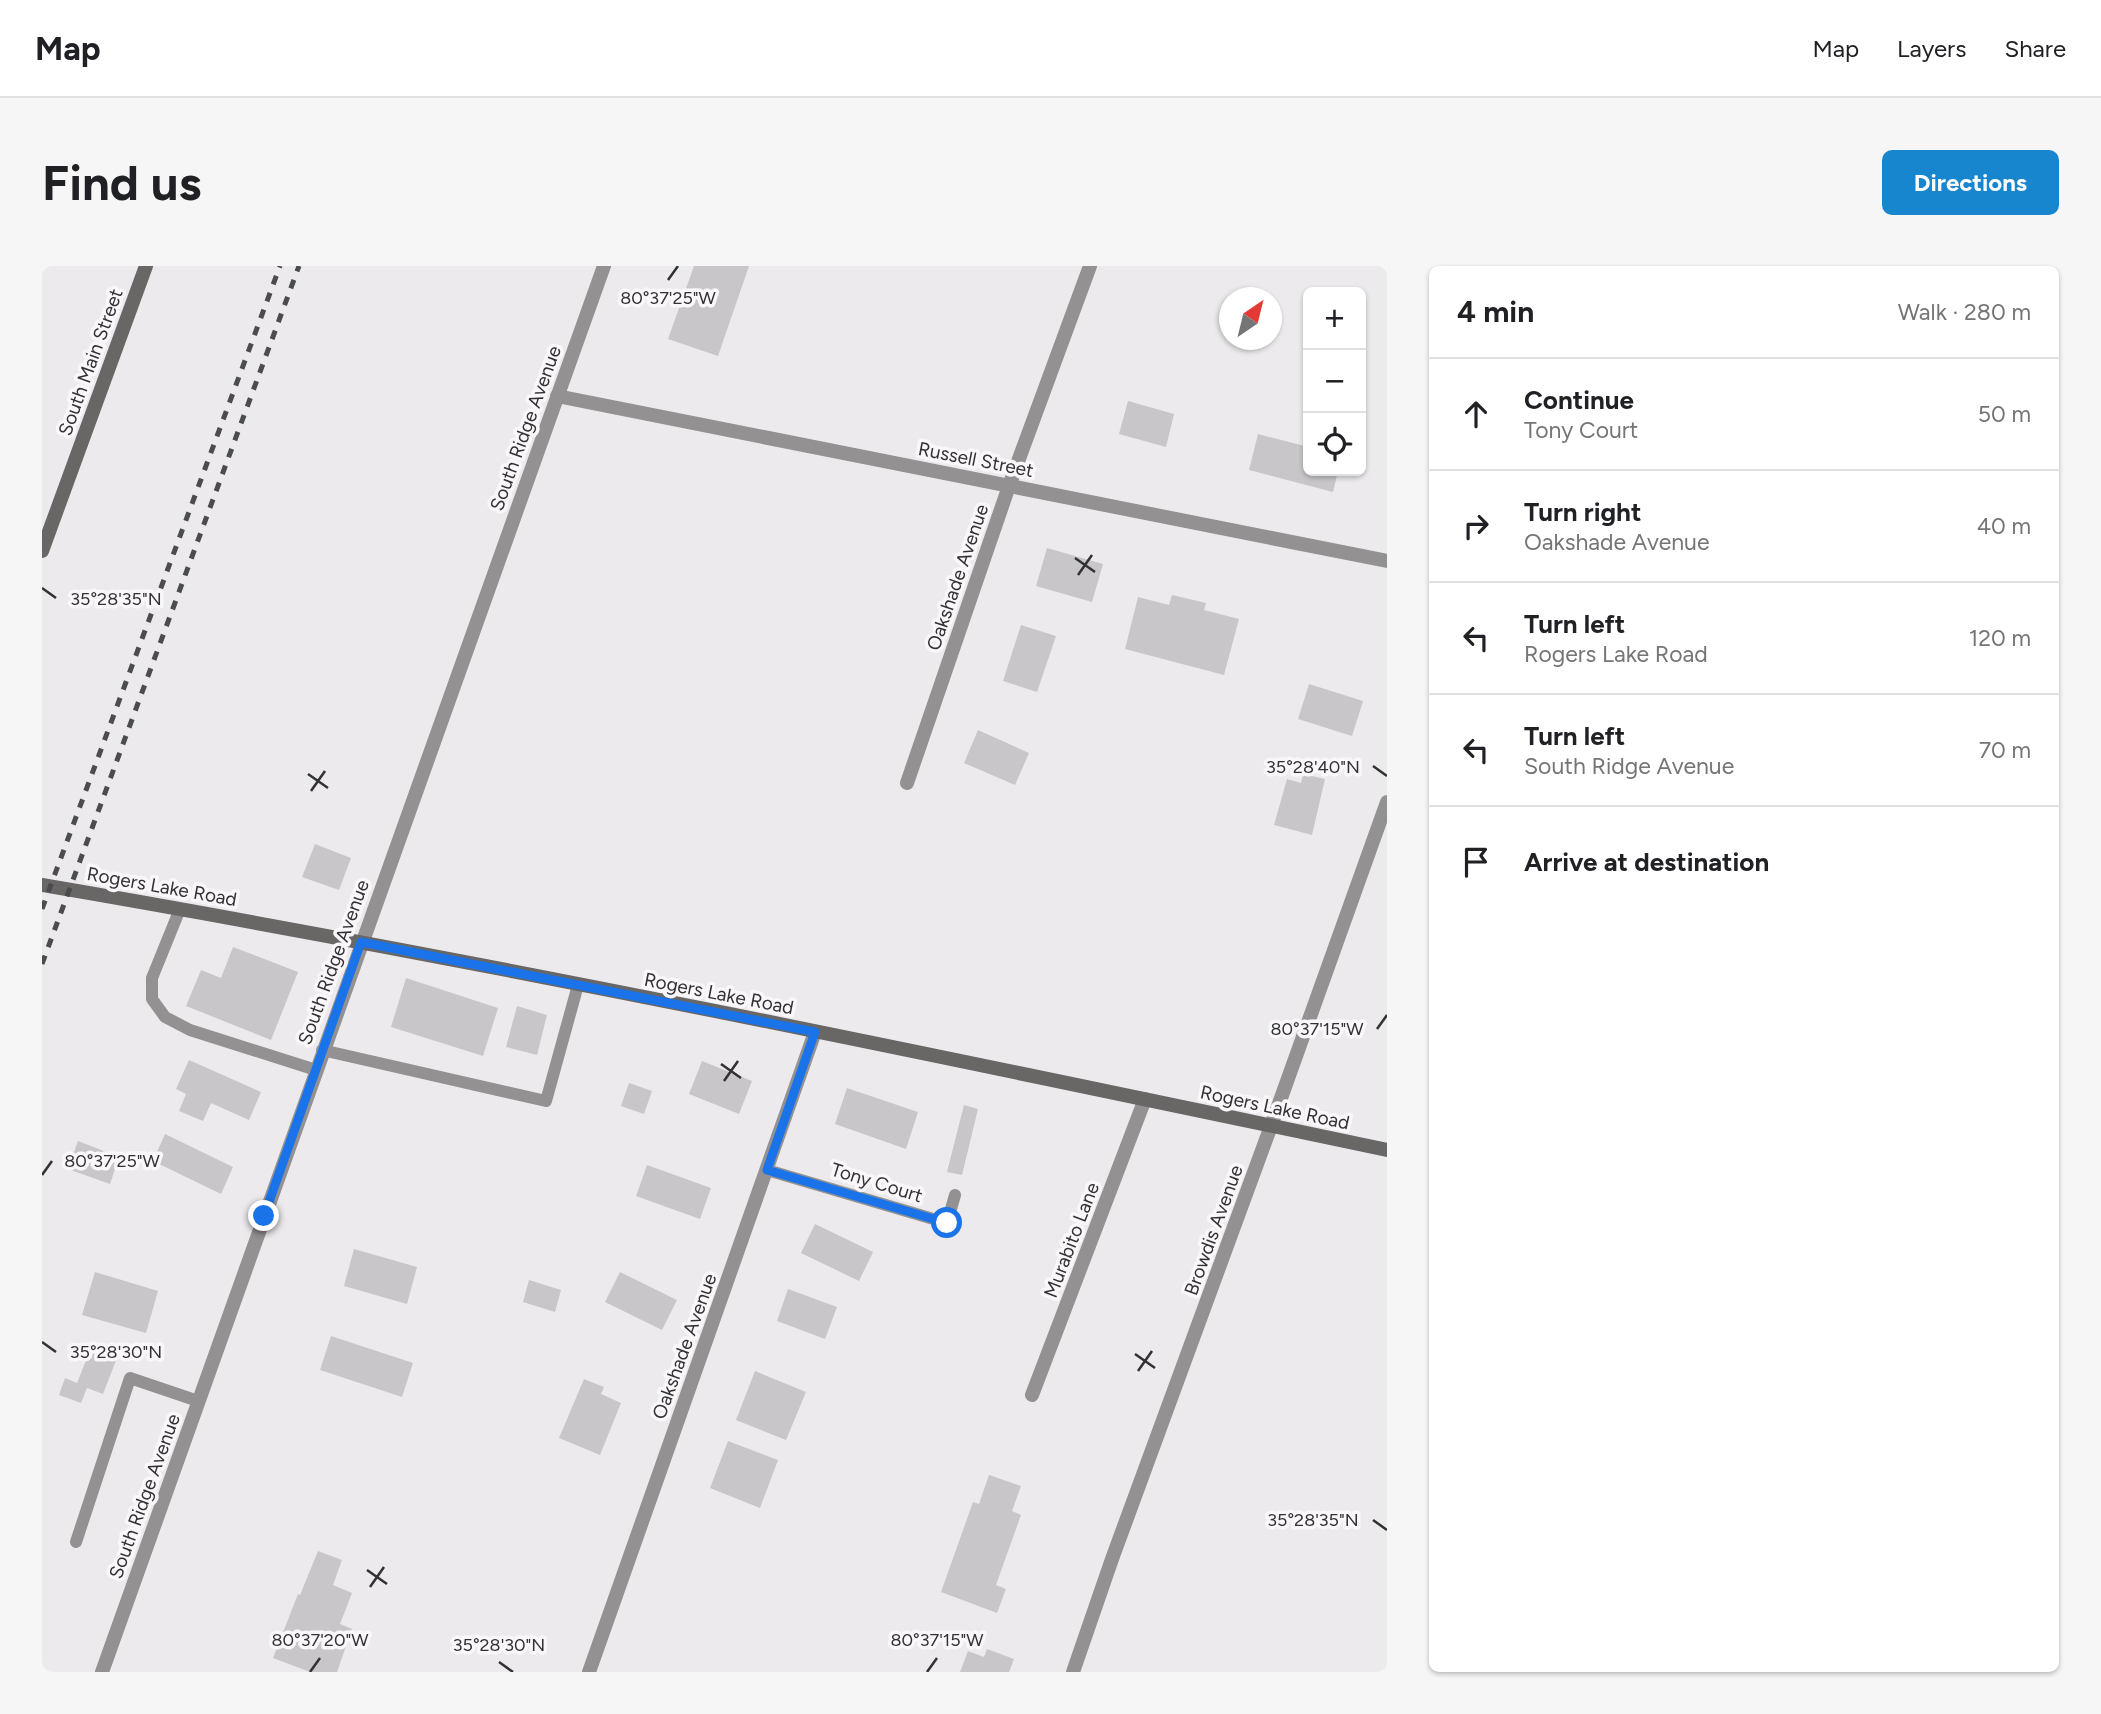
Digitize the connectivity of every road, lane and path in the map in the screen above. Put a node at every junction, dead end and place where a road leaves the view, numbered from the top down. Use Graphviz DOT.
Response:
graph roads {
  1 [pos="146,266"];
  2 [pos="604,266"];
  3 [pos="1090,266"];
  4 [pos="557,396"];
  5 [pos="1009,486"];
  6 [pos="42,551"];
  7 [pos="1387,561"];
  8 [pos="907,783"];
  9 [pos="1387,802"];
  10 [pos="42,885"];
  11 [pos="180,909"];
  12 [pos="361,942"];
  13 [pos="578,985"];
  14 [pos="815,1032"];
  15 [pos="322,1051"];
  16 [pos="316,1070"];
  17 [pos="1145,1099"];
  18 [pos="1271,1126"];
  19 [pos="1387,1150"];
  20 [pos="767,1170"];
  21 [pos="955,1195"];
  22 [pos="1032,1395"];
  23 [pos="198,1401"];
  24 [pos="76,1542"];
  25 [pos="102,1672"];
  26 [pos="589,1672"];
  27 [pos="1073,1672"];
  1 -- 6 [label="main road, South Main Street"];
  2 -- 4 [label="street, South Ridge Avenue"];
  3 -- 5 [label="street, Oakshade Avenue"];
  4 -- 5 [label="street, Russell Street"];
  4 -- 12 [label="street, South Ridge Avenue"];
  5 -- 7 [label="street, Russell Street"];
  5 -- 8 [label="street, Oakshade Avenue"];
  9 -- 18 [label="street, Browdis Avenue"];
  10 -- 11 [label="main road, Rogers Lake Road"];
  11 -- 12 [label="main road, Rogers Lake Road"];
  11 -- 16 [label="lane"];
  12 -- 13 [label="main road, Rogers Lake Road"];
  12 -- 15 [label="street, South Ridge Avenue"];
  13 -- 14 [label="main road, Rogers Lake Road"];
  13 -- 15 [label="lane"];
  14 -- 17 [label="main road, Rogers Lake Road"];
  14 -- 20 [label="street, Oakshade Avenue"];
  15 -- 16 [label="street, South Ridge Avenue"];
  16 -- 23 [label="street, South Ridge Avenue"];
  17 -- 18 [label="main road, Rogers Lake Road"];
  17 -- 22 [label="street, Murabito Lane"];
  18 -- 19 [label="main road, Rogers Lake Road"];
  18 -- 27 [label="street, Browdis Avenue"];
  20 -- 21 [label="lane, Tony Court"];
  20 -- 26 [label="street, Oakshade Avenue"];
  23 -- 24 [label="lane"];
  23 -- 25 [label="street, South Ridge Avenue"];
}
